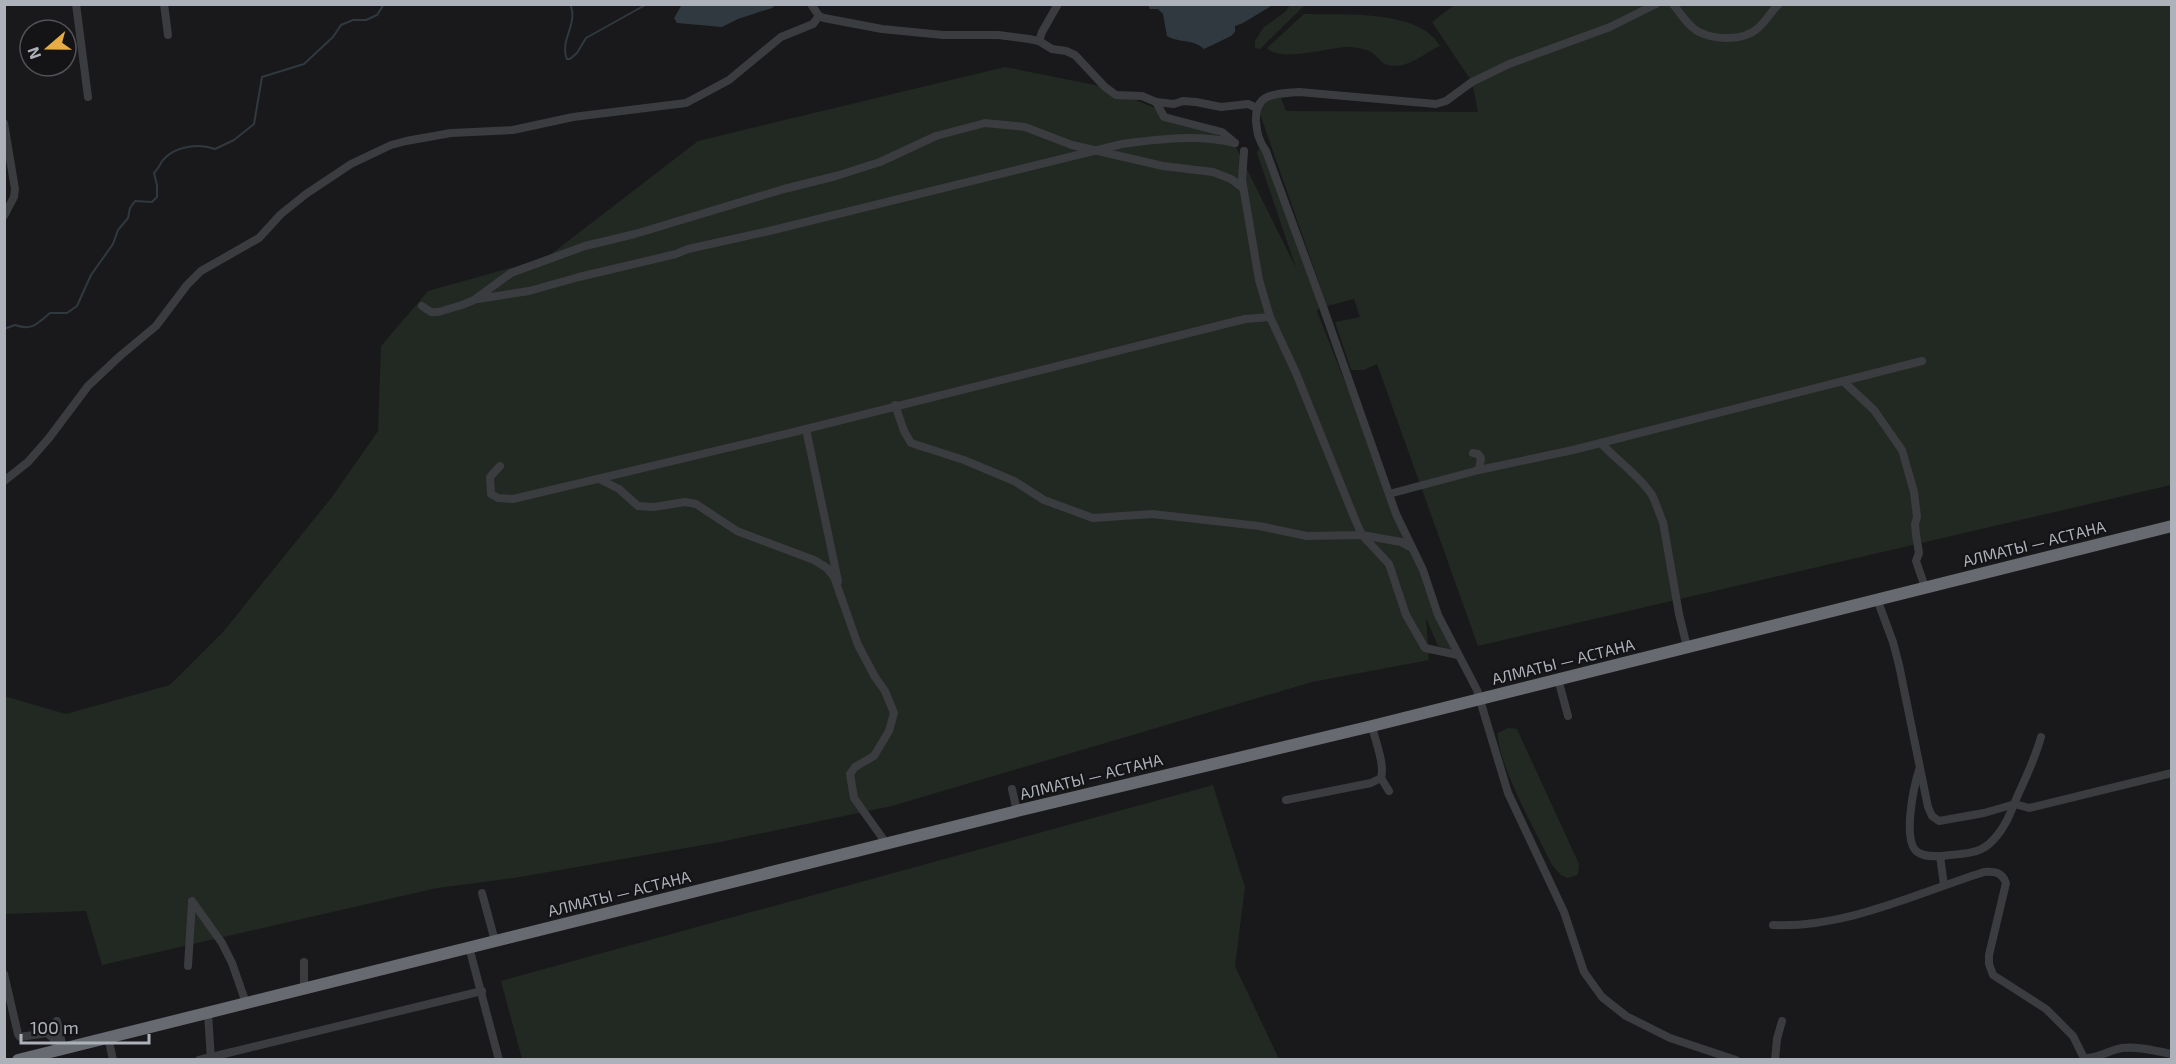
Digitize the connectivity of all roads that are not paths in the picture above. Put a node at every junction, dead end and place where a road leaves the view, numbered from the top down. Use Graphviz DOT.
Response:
graph roads {
  1 [pos="76,4"];
  2 [pos="164,4"];
  3 [pos="811,4"];
  4 [pos="1058,4"];
  5 [pos="1656,4"];
  6 [pos="1673,4"];
  7 [pos="1779,4"];
  8 [pos="819,16"];
  9 [pos="168,35"];
  10 [pos="1039,41"];
  11 [pos="88,97"];
  12 [pos="1156,102"];
  13 [pos="1257,108"];
  14 [pos="4,123"];
  15 [pos="1235,143"];
  16 [pos="1259,143"];
  17 [pos="1095,151"];
  18 [pos="1244,151"];
  19 [pos="1243,188"];
  20 [pos="4,216"];
  21 [pos="474,300"];
  22 [pos="422,306"];
  23 [pos="1270,317"];
  24 [pos="1922,361"];
  25 [pos="1844,382"];
  26 [pos="895,405"];
  27 [pos="806,429"];
  28 [pos="1601,443"];
  29 [pos="1473,453"];
  30 [pos="500,466"];
  31 [pos="1479,470"];
  32 [pos="599,479"];
  33 [pos="4,482"];
  34 [pos="1389,494"];
  35 [pos="2172,526"];
  36 [pos="1362,535"];
  37 [pos="1411,547"];
  38 [pos="839,588"];
  39 [pos="1925,588"];
  40 [pos="1877,599"];
  41 [pos="1687,647"];
  42 [pos="1458,655"];
  43 [pos="1558,679"];
  44 [pos="1480,699"];
  45 [pos="1568,716"];
  46 [pos="1371,726"];
  47 [pos="2040,737"];
  48 [pos="1920,770"];
  49 [pos="2172,773"];
  50 [pos="1381,778"];
  51 [pos="1011,789"];
  52 [pos="1389,791"];
  53 [pos="1286,800"];
  54 [pos="2015,804"];
  55 [pos="1017,811"];
  56 [pos="886,843"];
  57 [pos="1940,856"];
  58 [pos="1944,885"];
  59 [pos="482,893"];
  60 [pos="1773,925"];
  61 [pos="495,941"];
  62 [pos="469,947"];
  63 [pos="304,963"];
  64 [pos="188,966"];
  65 [pos="4,974"];
  66 [pos="304,988"];
  67 [pos="482,991"];
  68 [pos="246,1003"];
  69 [pos="208,1013"];
  70 [pos="57,1021"];
  71 [pos="1782,1021"];
  72 [pos="108,1037"];
  73 [pos="60,1049"];
  74 [pos="2172,1054"];
  75 [pos="211,1058"];
  76 [pos="18,1059"];
  77 [pos="113,1059"];
  78 [pos="199,1059"];
  79 [pos="499,1059"];
  80 [pos="1736,1059"];
  81 [pos="1775,1059"];
  1 -- 11 [label="street"];
  2 -- 9 [label="street"];
  3 -- 8 [label="street"];
  4 -- 10 [label="street"];
  5 -- 13 [label="street"];
  6 -- 7 [label="street"];
  8 -- 10 [label="street"];
  8 -- 33 [label="street"];
  10 -- 12 [label="street"];
  12 -- 13 [label="street"];
  12 -- 15 [label="street"];
  13 -- 16 [label="street"];
  14 -- 20 [label="street"];
  15 -- 17 [label="street"];
  15 -- 18 [label="street"];
  16 -- 18 [label="street"];
  16 -- 34 [label="street"];
  17 -- 19 [label="street"];
  17 -- 21 [label="street"];
  17 -- 21 [label="street"];
  18 -- 19 [label="street"];
  19 -- 23 [label="street"];
  21 -- 22 [label="street"];
  23 -- 26 [label="street"];
  23 -- 36 [label="street"];
  24 -- 25 [label="street"];
  25 -- 28 [label="street"];
  25 -- 39 [label="street"];
  26 -- 27 [label="street"];
  26 -- 36 [label="street"];
  27 -- 32 [label="street"];
  27 -- 38 [label="street"];
  28 -- 31 [label="street"];
  28 -- 41 [label="street"];
  29 -- 31 [label="street"];
  30 -- 32 [label="street"];
  31 -- 34 [label="street"];
  32 -- 38 [label="street"];
  34 -- 37 [label="street"];
  35 -- 39 [label="highway, АЛМАТЫ — АСТАНА"];
  36 -- 37 [label="street"];
  36 -- 42 [label="street"];
  37 -- 42 [label="street"];
  38 -- 56 [label="street"];
  39 -- 40 [label="highway, АЛМАТЫ — АСТАНА"];
  40 -- 41 [label="highway, АЛМАТЫ — АСТАНА"];
  40 -- 48 [label="street"];
  41 -- 43 [label="highway, АЛМАТЫ — АСТАНА"];
  42 -- 44 [label="street"];
  43 -- 44 [label="highway, АЛМАТЫ — АСТАНА"];
  43 -- 45 [label="street"];
  44 -- 46 [label="highway, АЛМАТЫ — АСТАНА"];
  44 -- 80 [label="street"];
  46 -- 50 [label="street"];
  46 -- 55 [label="highway, АЛМАТЫ — АСТАНА"];
  47 -- 54 [label="street"];
  48 -- 54 [label="street"];
  48 -- 57 [label="street"];
  49 -- 54 [label="street"];
  50 -- 52 [label="street"];
  50 -- 53 [label="street"];
  51 -- 55 [label="street"];
  54 -- 57 [label="street"];
  55 -- 56 [label="highway, АЛМАТЫ — АСТАНА"];
  56 -- 61 [label="highway, АЛМАТЫ — АСТАНА"];
  57 -- 58 [label="street"];
  58 -- 60 [label="street"];
  58 -- 74 [label="street"];
  59 -- 61 [label="street"];
  61 -- 62 [label="highway, АЛМАТЫ — АСТАНА"];
  62 -- 66 [label="highway, АЛМАТЫ — АСТАНА"];
  62 -- 67 [label="street"];
  63 -- 66 [label="street"];
  64 -- 68 [label="street"];
  65 -- 73 [label="street"];
  66 -- 68 [label="highway, АЛМАТЫ — АСТАНА"];
  67 -- 75 [label="street"];
  67 -- 79 [label="street"];
  68 -- 69 [label="highway, АЛМАТЫ — АСТАНА"];
  69 -- 72 [label="highway, АЛМАТЫ — АСТАНА"];
  69 -- 75 [label="street"];
  70 -- 73 [label="street"];
  71 -- 81 [label="street"];
  72 -- 73 [label="highway, АЛМАТЫ — АСТАНА"];
  72 -- 77 [label="street"];
  73 -- 76 [label="highway, АЛМАТЫ — АСТАНА"];
  75 -- 78 [label="street"];
}
